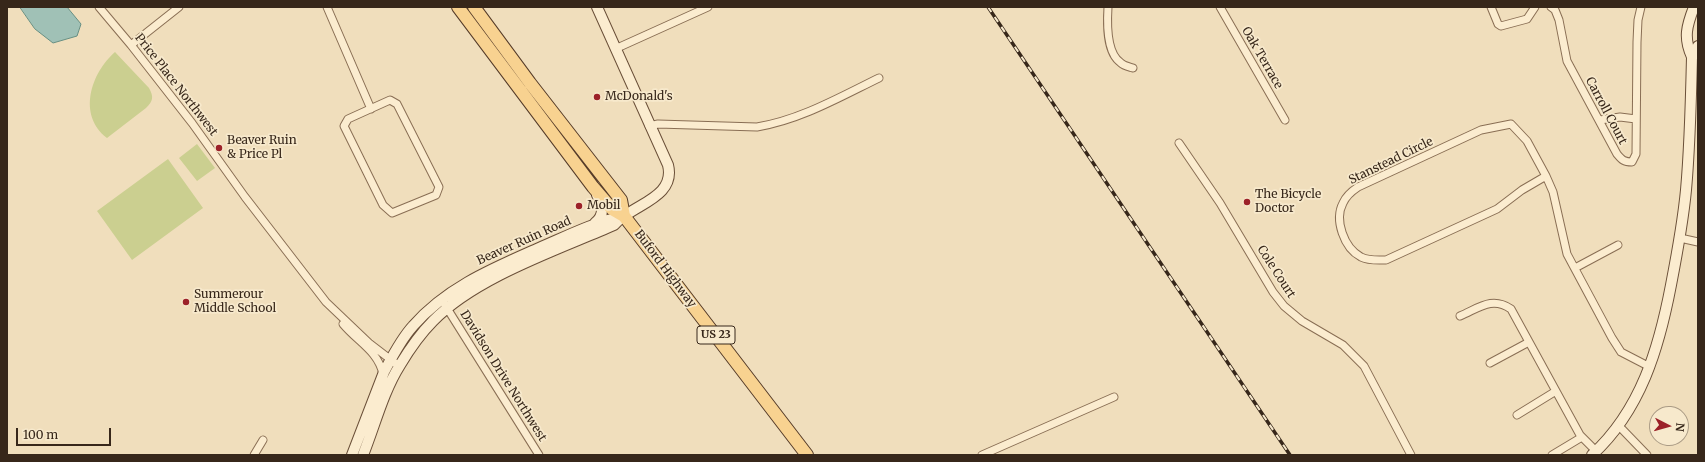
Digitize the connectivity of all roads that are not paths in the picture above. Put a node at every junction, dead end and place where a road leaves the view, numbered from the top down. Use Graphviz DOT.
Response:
graph roads {
  1 [pos="99,7"];
  2 [pos="179,7"];
  3 [pos="327,7"];
  4 [pos="458,7"];
  5 [pos="474,7"];
  6 [pos="597,7"];
  7 [pos="708,7"];
  8 [pos="1108,7"];
  9 [pos="1220,7"];
  10 [pos="1491,7"];
  11 [pos="1535,7"];
  12 [pos="1551,7"];
  13 [pos="1641,7"];
  14 [pos="1696,7"];
  15 [pos="132,45"];
  16 [pos="1698,46"];
  17 [pos="615,49"];
  18 [pos="1692,57"];
  19 [pos="1133,68"];
  20 [pos="520,69"];
  21 [pos="510,76"];
  22 [pos="879,78"];
  23 [pos="371,109"];
  24 [pos="1636,119"];
  25 [pos="1285,120"];
  26 [pos="1600,120"];
  27 [pos="649,126"];
  28 [pos="1179,143"];
  29 [pos="1546,176"];
  30 [pos="593,187"];
  31 [pos="624,216"];
  32 [pos="595,223"];
  33 [pos="1680,238"];
  34 [pos="1698,242"];
  35 [pos="1618,244"];
  36 [pos="1575,268"];
  37 [pos="441,300"];
  38 [pos="448,309"];
  39 [pos="335,311"];
  40 [pos="1460,316"];
  41 [pos="1529,342"];
  42 [pos="395,363"];
  43 [pos="1490,363"];
  44 [pos="1650,367"];
  45 [pos="383,374"];
  46 [pos="1556,391"];
  47 [pos="1114,397"];
  48 [pos="1517,416"];
  49 [pos="1619,426"];
  50 [pos="1582,437"];
  51 [pos="263,440"];
  52 [pos="1594,453"];
  53 [pos="254,455"];
  54 [pos="352,455"];
  55 [pos="363,455"];
  56 [pos="539,455"];
  57 [pos="807,455"];
  58 [pos="982,455"];
  59 [pos="1411,455"];
  60 [pos="1552,455"];
  61 [pos="1647,455"];
  1 -- 15 [label="street, Price Place Northwest"];
  2 -- 15 [label="street"];
  3 -- 23 [label="street"];
  4 -- 21 [label="main road, Buford Highway / US 23"];
  5 -- 20 [label="main road, Buford Highway / US 23"];
  6 -- 17 [label="main road"];
  7 -- 17 [label="street"];
  8 -- 19 [label="street"];
  9 -- 25 [label="street, Oak Terrace"];
  10 -- 11 [label="street"];
  12 -- 26 [label="street, Carroll Court"];
  13 -- 24 [label="street, Carroll Court"];
  14 -- 18 [label="main road"];
  15 -- 39 [label="street, Price Place Northwest"];
  16 -- 18 [label="main road"];
  17 -- 27 [label="main road"];
  18 -- 33 [label="main road"];
  20 -- 21 [label="main road"];
  20 -- 31 [label="main road, Buford Highway / US 23"];
  21 -- 30 [label="main road, Buford Highway / US 23"];
  22 -- 27 [label="street"];
  23 -- 23 [label="street"];
  24 -- 26 [label="street"];
  24 -- 26 [label="street, Carroll Court"];
  27 -- 31 [label="main road"];
  28 -- 59 [label="street, Cole Court"];
  29 -- 29 [label="street, Stanstead Circle"];
  29 -- 36 [label="street, Stanstead Circle"];
  30 -- 31 [label="main road, Buford Highway / US 23"];
  30 -- 32 [label="main road"];
  31 -- 32 [label="main road, Beaver Ruin Road"];
  31 -- 38 [label="main road, Beaver Ruin Road"];
  31 -- 57 [label="main road, Buford Highway / US 23"];
  32 -- 37 [label="main road, Beaver Ruin Road"];
  33 -- 34 [label="street"];
  33 -- 44 [label="main road"];
  35 -- 36 [label="street"];
  36 -- 44 [label="street, Stanstead Circle"];
  37 -- 38 [label="street, Davidson Drive Northwest"];
  37 -- 42 [label="main road, Beaver Ruin Road"];
  38 -- 42 [label="main road, Beaver Ruin Road"];
  38 -- 56 [label="street, Davidson Drive Northwest"];
  39 -- 42 [label="street, Price Place Northwest"];
  39 -- 45 [label="street, Price Place Northwest"];
  40 -- 41 [label="street"];
  41 -- 43 [label="street"];
  41 -- 46 [label="street"];
  42 -- 45 [label="main road, Beaver Ruin Road"];
  42 -- 55 [label="main road, Beaver Ruin Road"];
  44 -- 49 [label="main road"];
  45 -- 54 [label="main road, Beaver Ruin Road"];
  46 -- 48 [label="street"];
  46 -- 50 [label="street"];
  47 -- 58 [label="street"];
  49 -- 52 [label="main road"];
  49 -- 61 [label="street"];
  50 -- 52 [label="street"];
  50 -- 60 [label="street"];
  51 -- 53 [label="street"];
}
